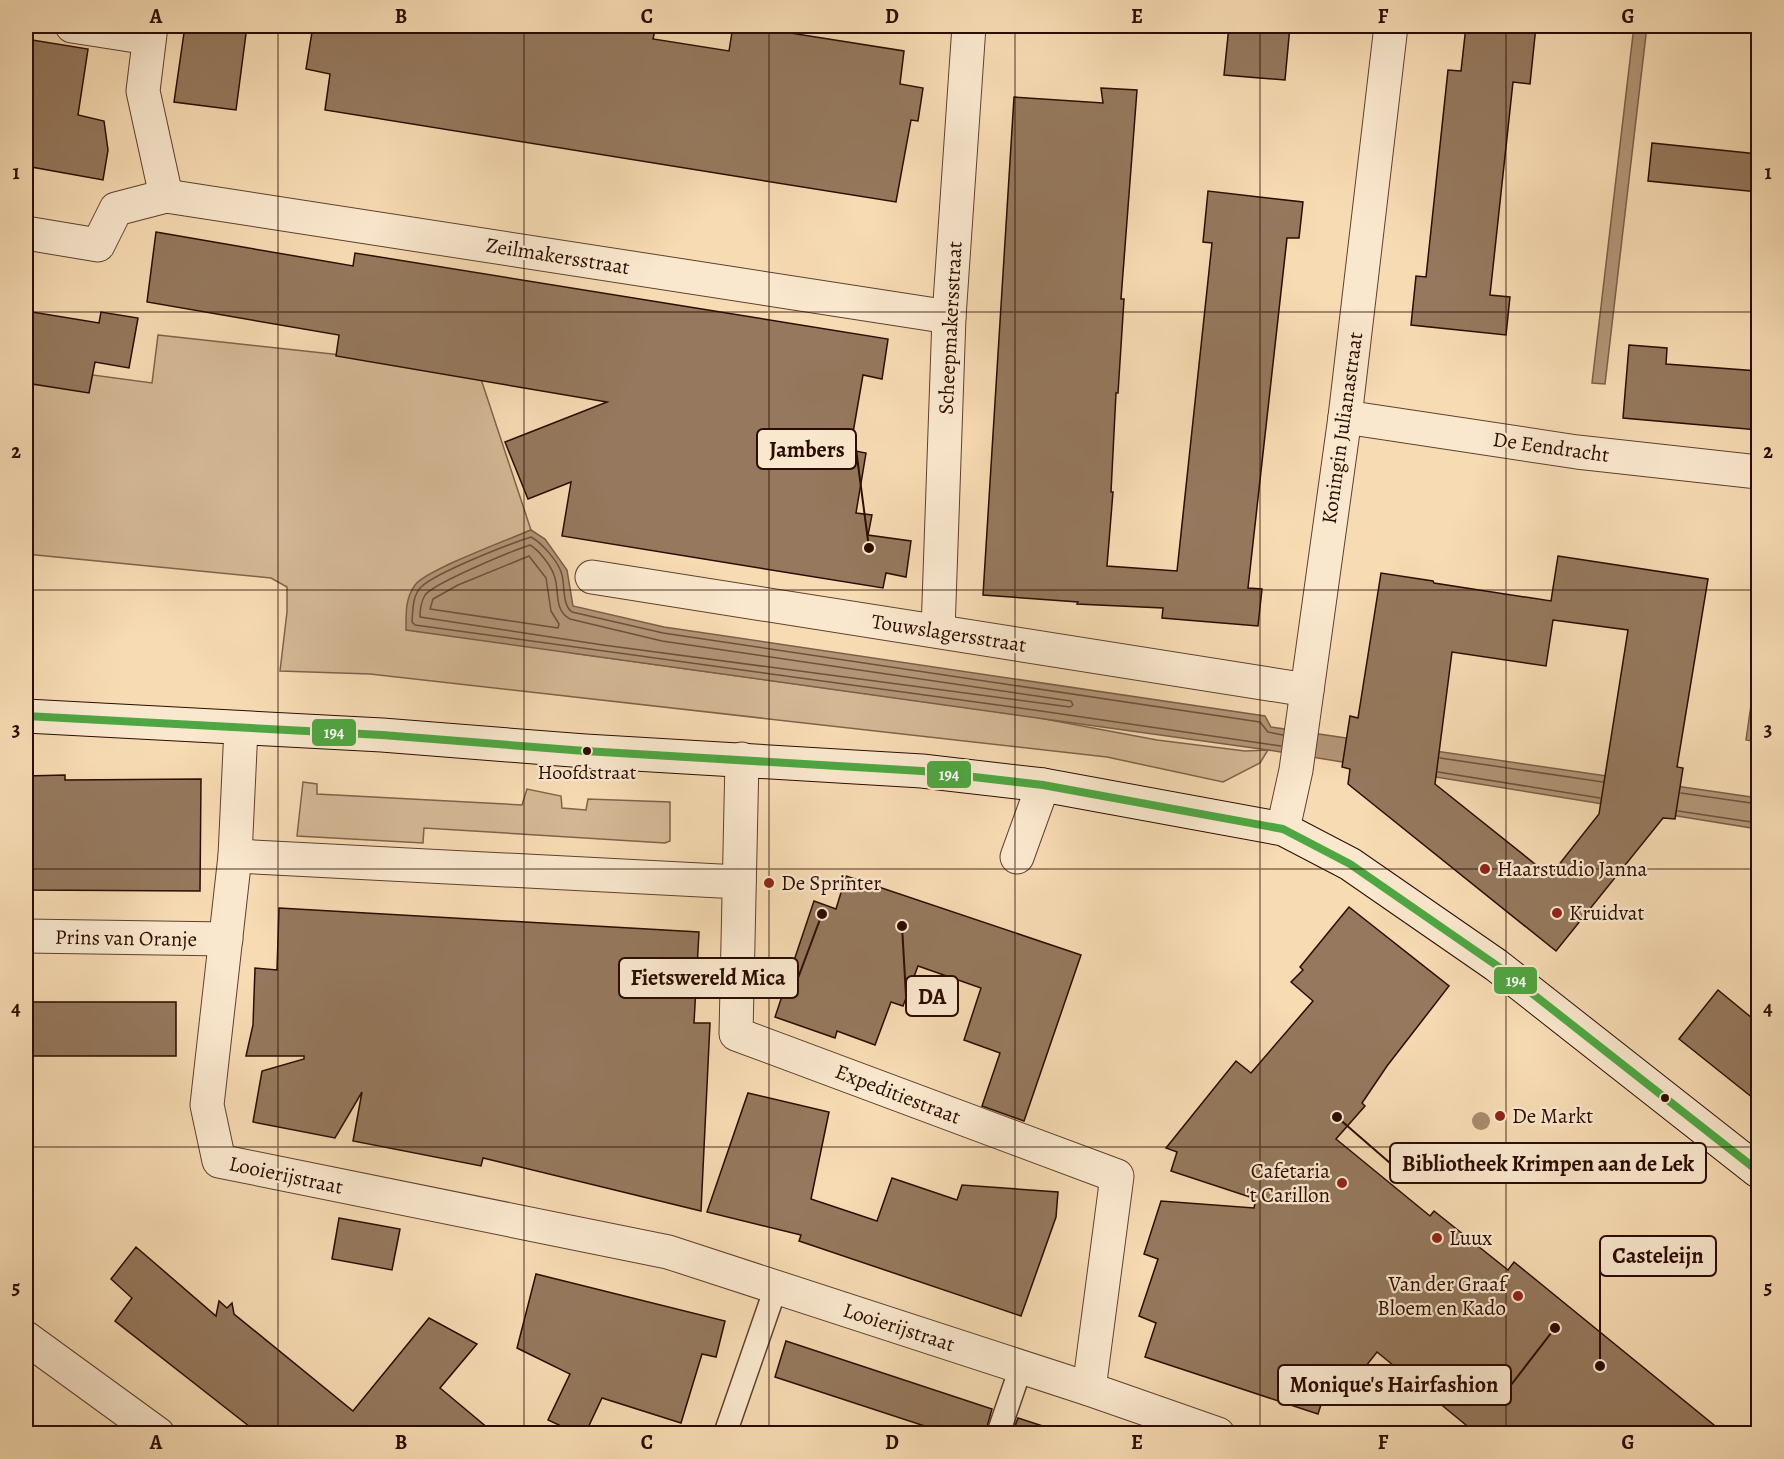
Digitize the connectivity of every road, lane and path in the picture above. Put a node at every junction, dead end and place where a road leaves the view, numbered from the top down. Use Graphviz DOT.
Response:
graph roads {
  1 [pos="72,26"];
  2 [pos="969,26"];
  3 [pos="1391,26"];
  4 [pos="150,32"];
  5 [pos="166,196"];
  6 [pos="26,233"];
  7 [pos="949,317"];
  8 [pos="1345,417"];
  9 [pos="1758,472"];
  10 [pos="592,577"];
  11 [pos="938,632"];
  12 [pos="1305,706"];
  13 [pos="26,716"];
  14 [pos="241,728"];
  15 [pos="742,759"];
  16 [pos="1043,785"];
  17 [pos="1283,829"];
  18 [pos="235,856"];
  19 [pos="1017,857"];
  20 [pos="739,882"];
  21 [pos="26,936"];
  22 [pos="226,939"];
  23 [pos="1758,1171"];
  24 [pos="776,1287"];
  25 [pos="26,1338"];
  26 [pos="1021,1366"];
  27 [pos="1089,1389"];
  28 [pos="158,1434"];
  29 [pos="725,1434"];
  30 [pos="998,1434"];
  31 [pos="1218,1434"];
  1 -- 4 [label="street"];
  2 -- 7 [label="street, Scheepmakersstraat"];
  3 -- 8 [label="street, Koningin Julianastraat"];
  4 -- 5 [label="street"];
  5 -- 6 [label="street"];
  5 -- 7 [label="street, Zeilmakersstraat"];
  7 -- 11 [label="street, Scheepmakersstraat"];
  8 -- 9 [label="street, De Eendracht"];
  8 -- 12 [label="street, Koningin Julianastraat"];
  10 -- 11 [label="street, Touwslagersstraat"];
  11 -- 12 [label="street, Touwslagersstraat"];
  12 -- 17 [label="street, Koningin Julianastraat"];
  13 -- 14 [label="street"];
  14 -- 15 [label="street"];
  14 -- 18 [label="street, Looierijstraat"];
  15 -- 16 [label="street"];
  15 -- 20 [label="street, Expeditiestraat"];
  16 -- 17 [label="street"];
  16 -- 19 [label="street"];
  17 -- 23 [label="street"];
  18 -- 20 [label="street"];
  18 -- 22 [label="street, Looierijstraat"];
  20 -- 27 [label="street, Expeditiestraat"];
  21 -- 22 [label="street, Prins van Oranje"];
  22 -- 24 [label="street, Looierijstraat"];
  24 -- 26 [label="street, Looierijstraat"];
  24 -- 29 [label="lane"];
  25 -- 28 [label="street"];
  26 -- 27 [label="street, Looierijstraat"];
  26 -- 30 [label="lane"];
  27 -- 31 [label="street, Looierijstraat"];
}
